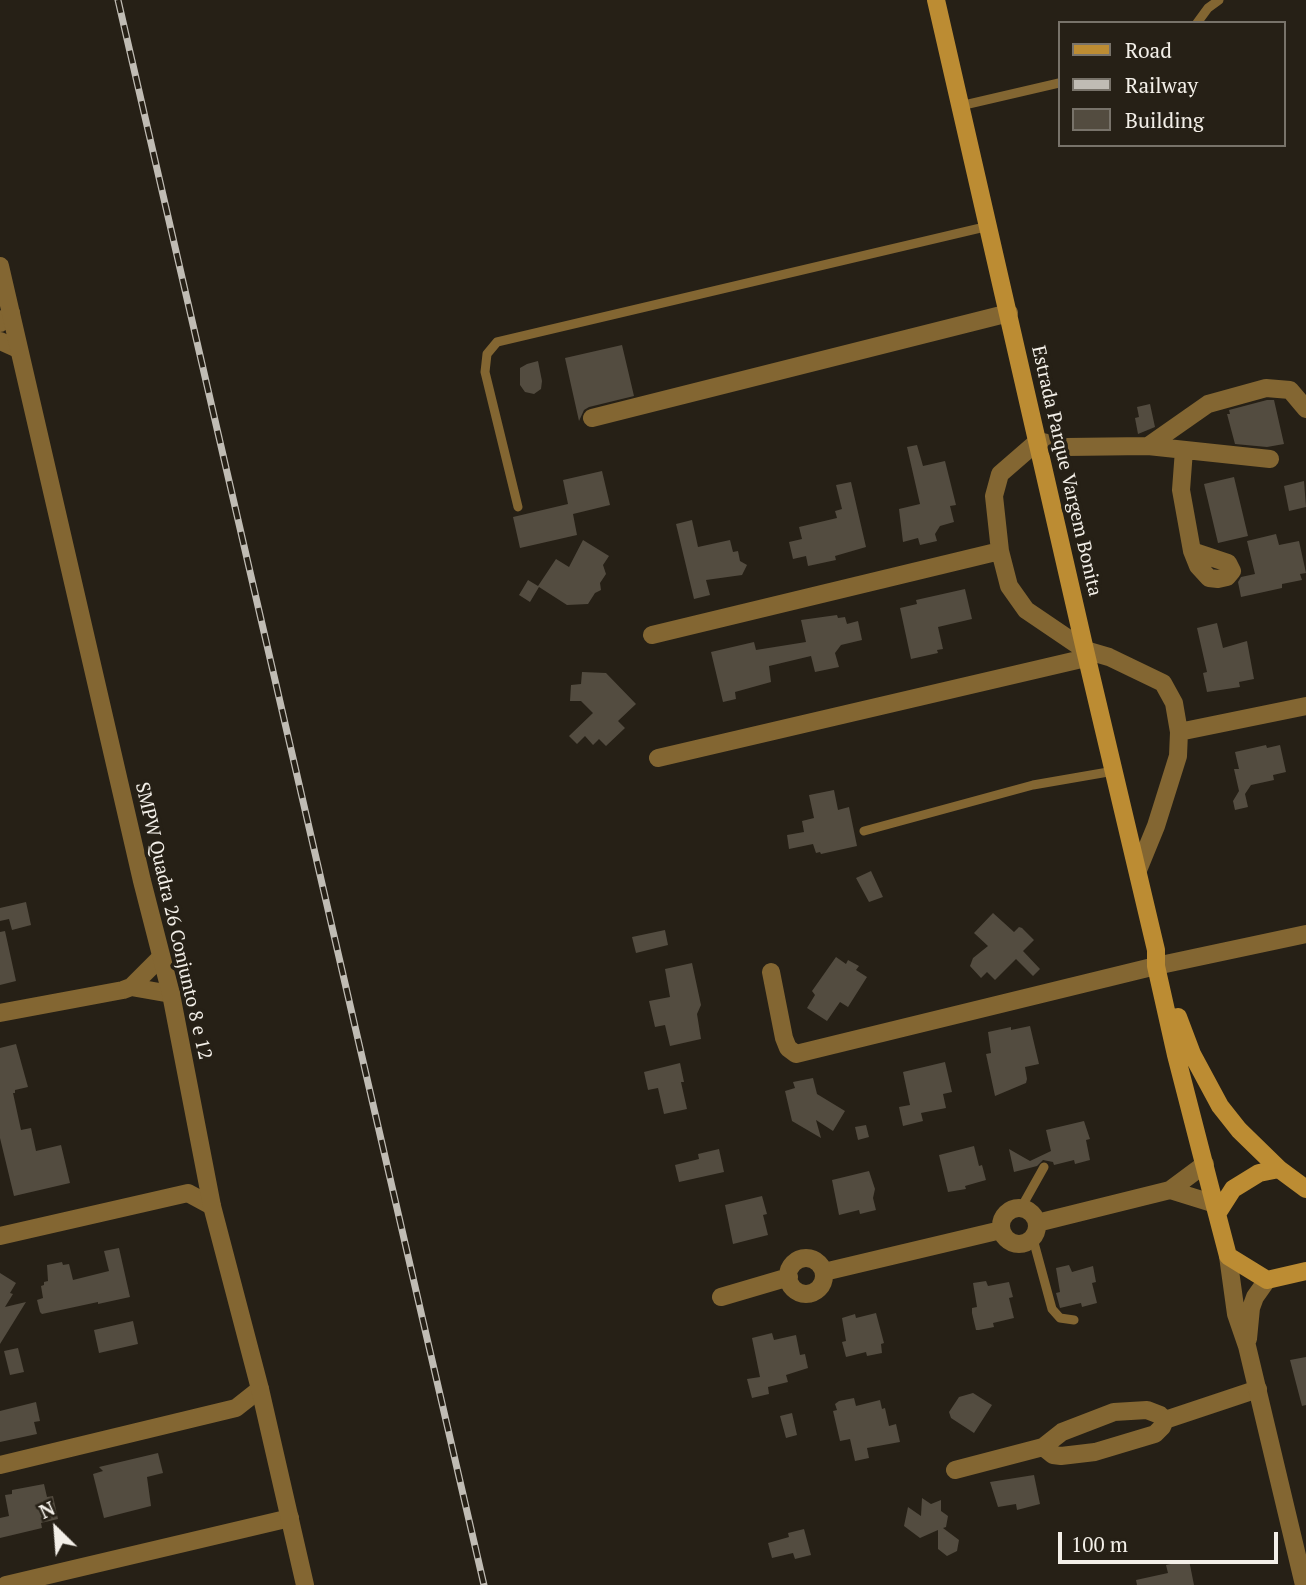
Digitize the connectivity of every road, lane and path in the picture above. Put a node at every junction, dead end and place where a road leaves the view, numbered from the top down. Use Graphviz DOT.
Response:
graph roads {
  1 [pos="936,0"];
  2 [pos="1219,0"];
  3 [pos="1198,21"];
  4 [pos="1058,83"];
  5 [pos="960,106"];
  6 [pos="989,226"];
  7 [pos="0,266"];
  8 [pos="1009,313"];
  9 [pos="5,318"];
  10 [pos="0,341"];
  11 [pos="18,349"];
  12 [pos="1306,409"];
  13 [pos="592,418"];
  14 [pos="1038,441"];
  15 [pos="1148,446"];
  16 [pos="1184,450"];
  17 [pos="1270,459"];
  18 [pos="518,507"];
  19 [pos="1000,551"];
  20 [pos="1192,551"];
  21 [pos="652,635"];
  22 [pos="1086,654"];
  23 [pos="1306,706"];
  24 [pos="1179,732"];
  25 [pos="659,758"];
  26 [pos="1114,771"];
  27 [pos="864,831"];
  28 [pos="1138,870"];
  29 [pos="1306,934"];
  30 [pos="161,957"];
  31 [pos="1159,960"];
  32 [pos="771,972"];
  33 [pos="131,987"];
  34 [pos="171,994"];
  35 [pos="0,1013"];
  36 [pos="1205,1164"];
  37 [pos="1044,1167"];
  38 [pos="1279,1170"];
  39 [pos="206,1172"];
  40 [pos="1306,1189"];
  41 [pos="1170,1190"];
  42 [pos="191,1192"];
  43 [pos="212,1206"];
  44 [pos="1021,1208"];
  45 [pos="1216,1209"];
  46 [pos="1001,1230"];
  47 [pos="1035,1231"];
  48 [pos="0,1236"];
  49 [pos="1228,1256"];
  50 [pos="1306,1271"];
  51 [pos="1267,1280"];
  52 [pos="721,1297"];
  53 [pos="1074,1320"];
  54 [pos="1247,1346"];
  55 [pos="260,1389"];
  56 [pos="1258,1389"];
  57 [pos="236,1408"];
  58 [pos="267,1419"];
  59 [pos="1166,1420"];
  60 [pos="1043,1447"];
  61 [pos="0,1465"];
  62 [pos="955,1470"];
  63 [pos="290,1518"];
  64 [pos="6,1585"];
  65 [pos="305,1585"];
  66 [pos="1304,1585"];
  1 -- 5 [label="main road, Estrada Parque Vargem Bonita"];
  2 -- 3 [label="lane"];
  4 -- 5 [label="lane"];
  5 -- 6 [label="main road, Estrada Parque Vargem Bonita"];
  6 -- 8 [label="main road, Estrada Parque Vargem Bonita"];
  6 -- 18 [label="lane"];
  7 -- 9 [label="street, SMPW Quadra 26 Conjunto 8 e 12"];
  8 -- 13 [label="street"];
  8 -- 14 [label="main road, Estrada Parque Vargem Bonita"];
  9 -- 11 [label="street, SMPW Quadra 26 Conjunto 8 e 12"];
  10 -- 11 [label="street"];
  11 -- 30 [label="street, SMPW Quadra 26 Conjunto 8 e 12"];
  12 -- 15 [label="street"];
  14 -- 15 [label="street"];
  14 -- 19 [label="street"];
  14 -- 22 [label="main road, Estrada Parque Vargem Bonita"];
  15 -- 16 [label="street"];
  16 -- 17 [label="street"];
  16 -- 20 [label="street"];
  19 -- 21 [label="street"];
  19 -- 22 [label="street"];
  22 -- 24 [label="street"];
  22 -- 25 [label="street"];
  22 -- 26 [label="main road, Estrada Parque Vargem Bonita"];
  23 -- 24 [label="street"];
  24 -- 28 [label="street"];
  26 -- 27 [label="lane"];
  26 -- 28 [label="main road, Estrada Parque Vargem Bonita"];
  28 -- 31 [label="main road, Estrada Parque Vargem Bonita"];
  29 -- 31 [label="street"];
  30 -- 33 [label="street"];
  30 -- 34 [label="street, SMPW Quadra 26 Conjunto 8 e 12"];
  31 -- 32 [label="street"];
  31 -- 36 [label="main road, Estrada Parque Vargem Bonita"];
  31 -- 38 [label="main road, Estrada Parque Vargem Bonita"];
  33 -- 34 [label="street"];
  33 -- 35 [label="street"];
  34 -- 39 [label="street, SMPW Quadra 26 Conjunto 8 e 12"];
  36 -- 41 [label="street"];
  36 -- 45 [label="main road, Estrada Parque Vargem Bonita"];
  37 -- 44 [label="lane"];
  38 -- 40 [label="main road, Estrada Parque Vargem Bonita"];
  38 -- 45 [label="main road"];
  39 -- 42 [label="street"];
  39 -- 43 [label="street, SMPW Quadra 26 Conjunto 8 e 12"];
  41 -- 45 [label="street"];
  41 -- 47 [label="street"];
  42 -- 43 [label="street"];
  42 -- 48 [label="street"];
  43 -- 55 [label="street, SMPW Quadra 26 Conjunto 8 e 12"];
  44 -- 46 [label="street"];
  44 -- 47 [label="street"];
  45 -- 49 [label="main road, Estrada Parque Vargem Bonita"];
  46 -- 47 [label="street"];
  46 -- 52 [label="street"];
  47 -- 53 [label="lane"];
  49 -- 51 [label="main road"];
  49 -- 54 [label="street"];
  50 -- 51 [label="main road"];
  51 -- 54 [label="street"];
  54 -- 56 [label="street"];
  55 -- 57 [label="street"];
  55 -- 58 [label="street, SMPW Quadra 26 Conjunto 8 e 12"];
  56 -- 59 [label="street"];
  56 -- 66 [label="street"];
  57 -- 58 [label="street"];
  57 -- 61 [label="street"];
  58 -- 63 [label="street, SMPW Quadra 26 Conjunto 8 e 12"];
  59 -- 60 [label="street"];
  59 -- 60 [label="street"];
  60 -- 62 [label="street"];
  63 -- 64 [label="street"];
  63 -- 65 [label="street, SMPW Quadra 26 Conjunto 8 e 12"];
}
